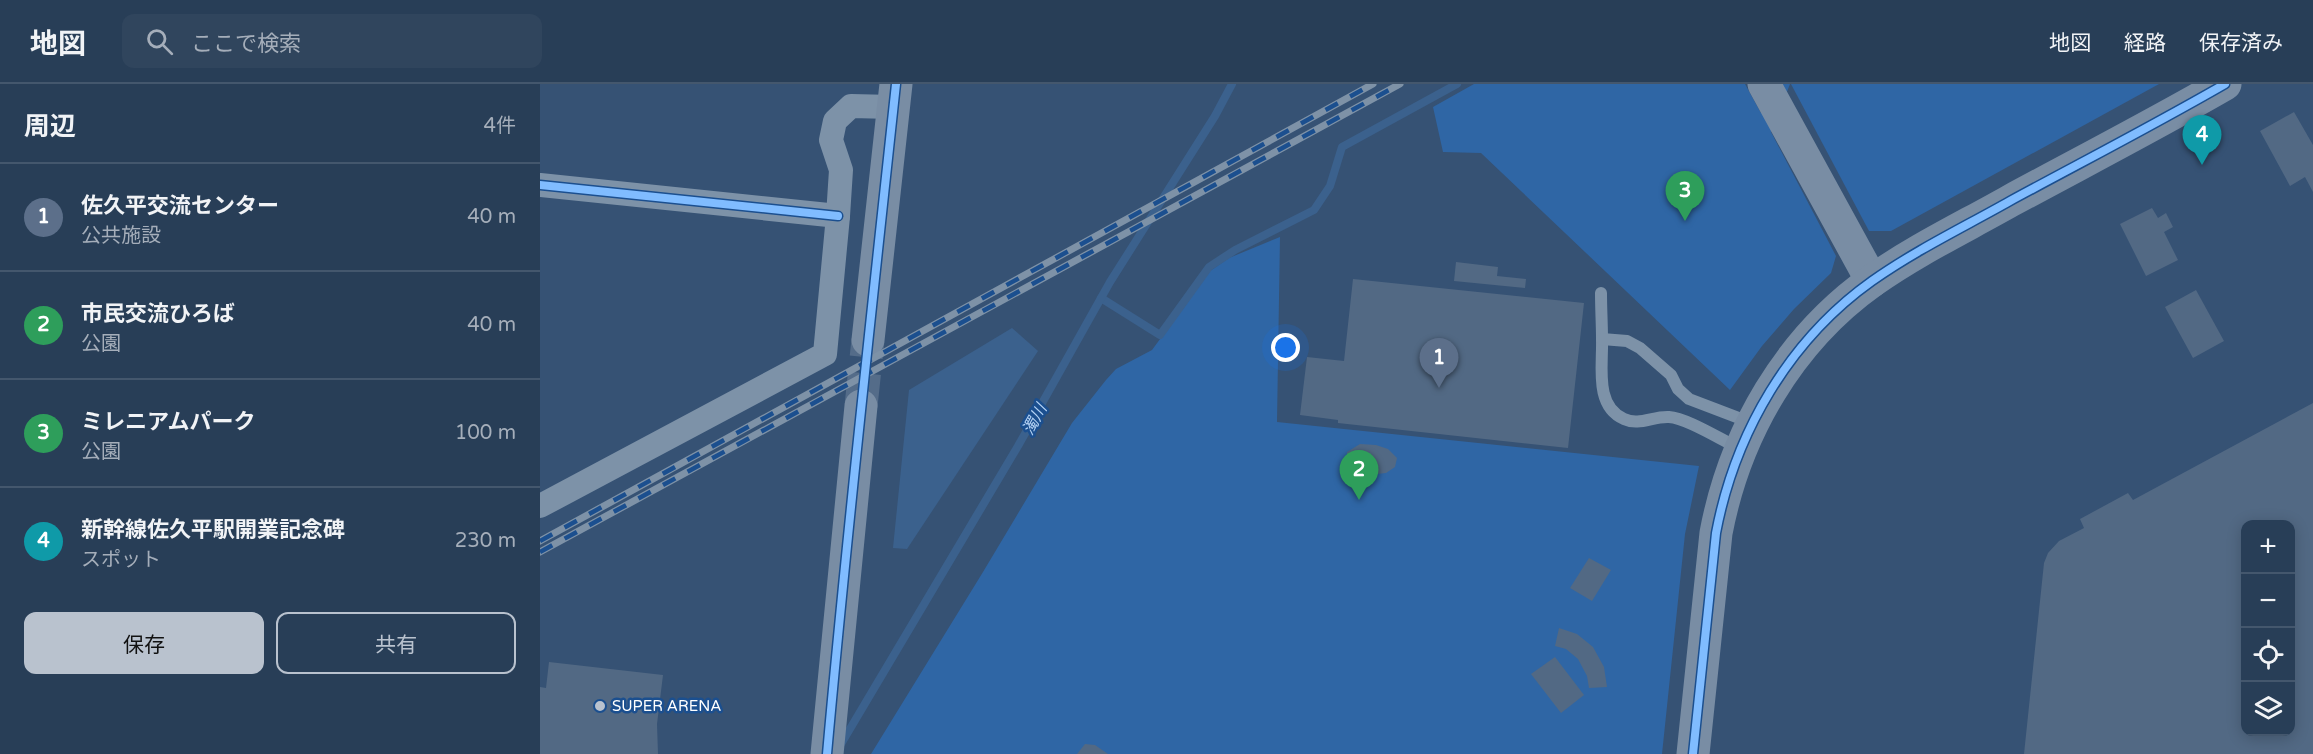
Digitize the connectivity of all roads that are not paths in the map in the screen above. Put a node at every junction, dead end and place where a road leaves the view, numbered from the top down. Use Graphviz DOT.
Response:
graph roads {
  1 [pos="1764,84"];
  2 [pos="2225,84"];
  3 [pos="895,95"];
  4 [pos="540,185"];
  5 [pos="838,216"];
  6 [pos="1872,281"];
  7 [pos="1600,293"];
  8 [pos="1602,339"];
  9 [pos="868,340"];
  10 [pos="861,406"];
  11 [pos="1747,436"];
  12 [pos="540,506"];
  13 [pos="827,754"];
  14 [pos="1694,754"];
  1 -- 6 [label="street"];
  2 -- 6 [label="street"];
  3 -- 5 [label="street"];
  3 -- 9 [label="street"];
  4 -- 5 [label="street"];
  5 -- 12 [label="street"];
  6 -- 11 [label="street"];
  7 -- 8 [label="lane"];
  8 -- 11 [label="lane"];
  8 -- 11 [label="lane"];
  10 -- 13 [label="street"];
  11 -- 14 [label="street"];
}
